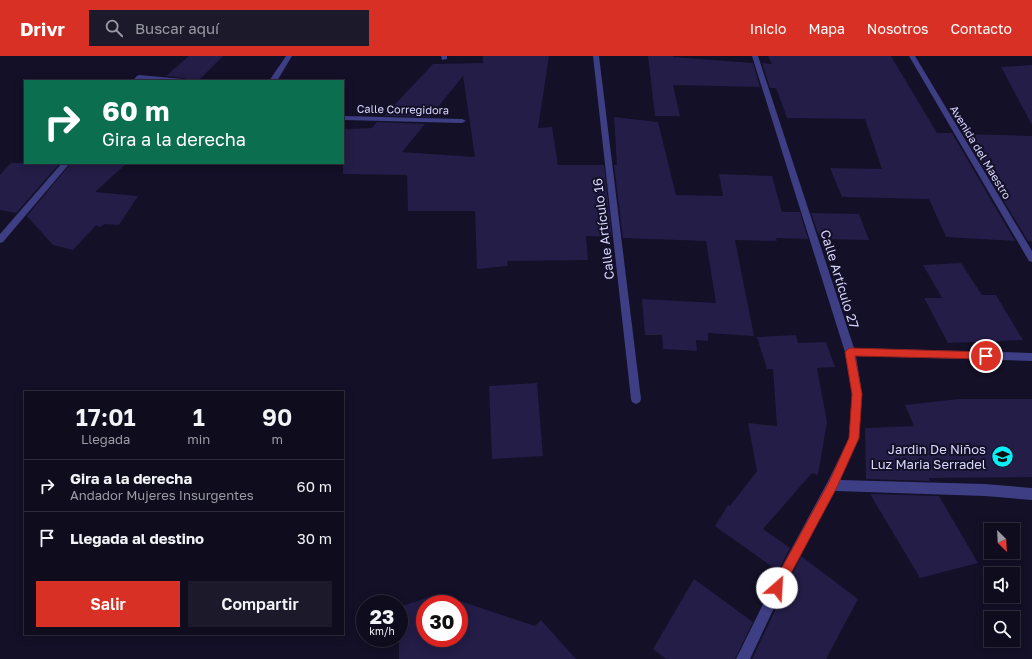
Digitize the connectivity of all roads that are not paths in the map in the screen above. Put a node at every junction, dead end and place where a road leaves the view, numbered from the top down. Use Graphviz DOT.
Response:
graph roads {
  1 [pos="289,56"];
  2 [pos="596,56"];
  3 [pos="755,56"];
  4 [pos="912,56"];
  5 [pos="137,80"];
  6 [pos="173,80"];
  7 [pos="274,80"];
  8 [pos="344,118"];
  9 [pos="462,121"];
  10 [pos="65,164"];
  11 [pos="0,240"];
  12 [pos="1032,259"];
  13 [pos="850,352"];
  14 [pos="1032,357"];
  15 [pos="636,399"];
  16 [pos="832,485"];
  17 [pos="1032,494"];
  18 [pos="742,659"];
  1 -- 7 [label="street"];
  2 -- 15 [label="street, Calle Artículo 16"];
  3 -- 13 [label="street, Calle Artículo 27"];
  4 -- 12 [label="street, Avenida del Maestro"];
  5 -- 6 [label="street"];
  8 -- 9 [label="street, Calle Corregidora"];
  10 -- 11 [label="street"];
  13 -- 14 [label="street"];
  13 -- 16 [label="street, Calle Artículo 27"];
  16 -- 17 [label="street"];
  16 -- 18 [label="street, Calle Artículo 27"];
}
